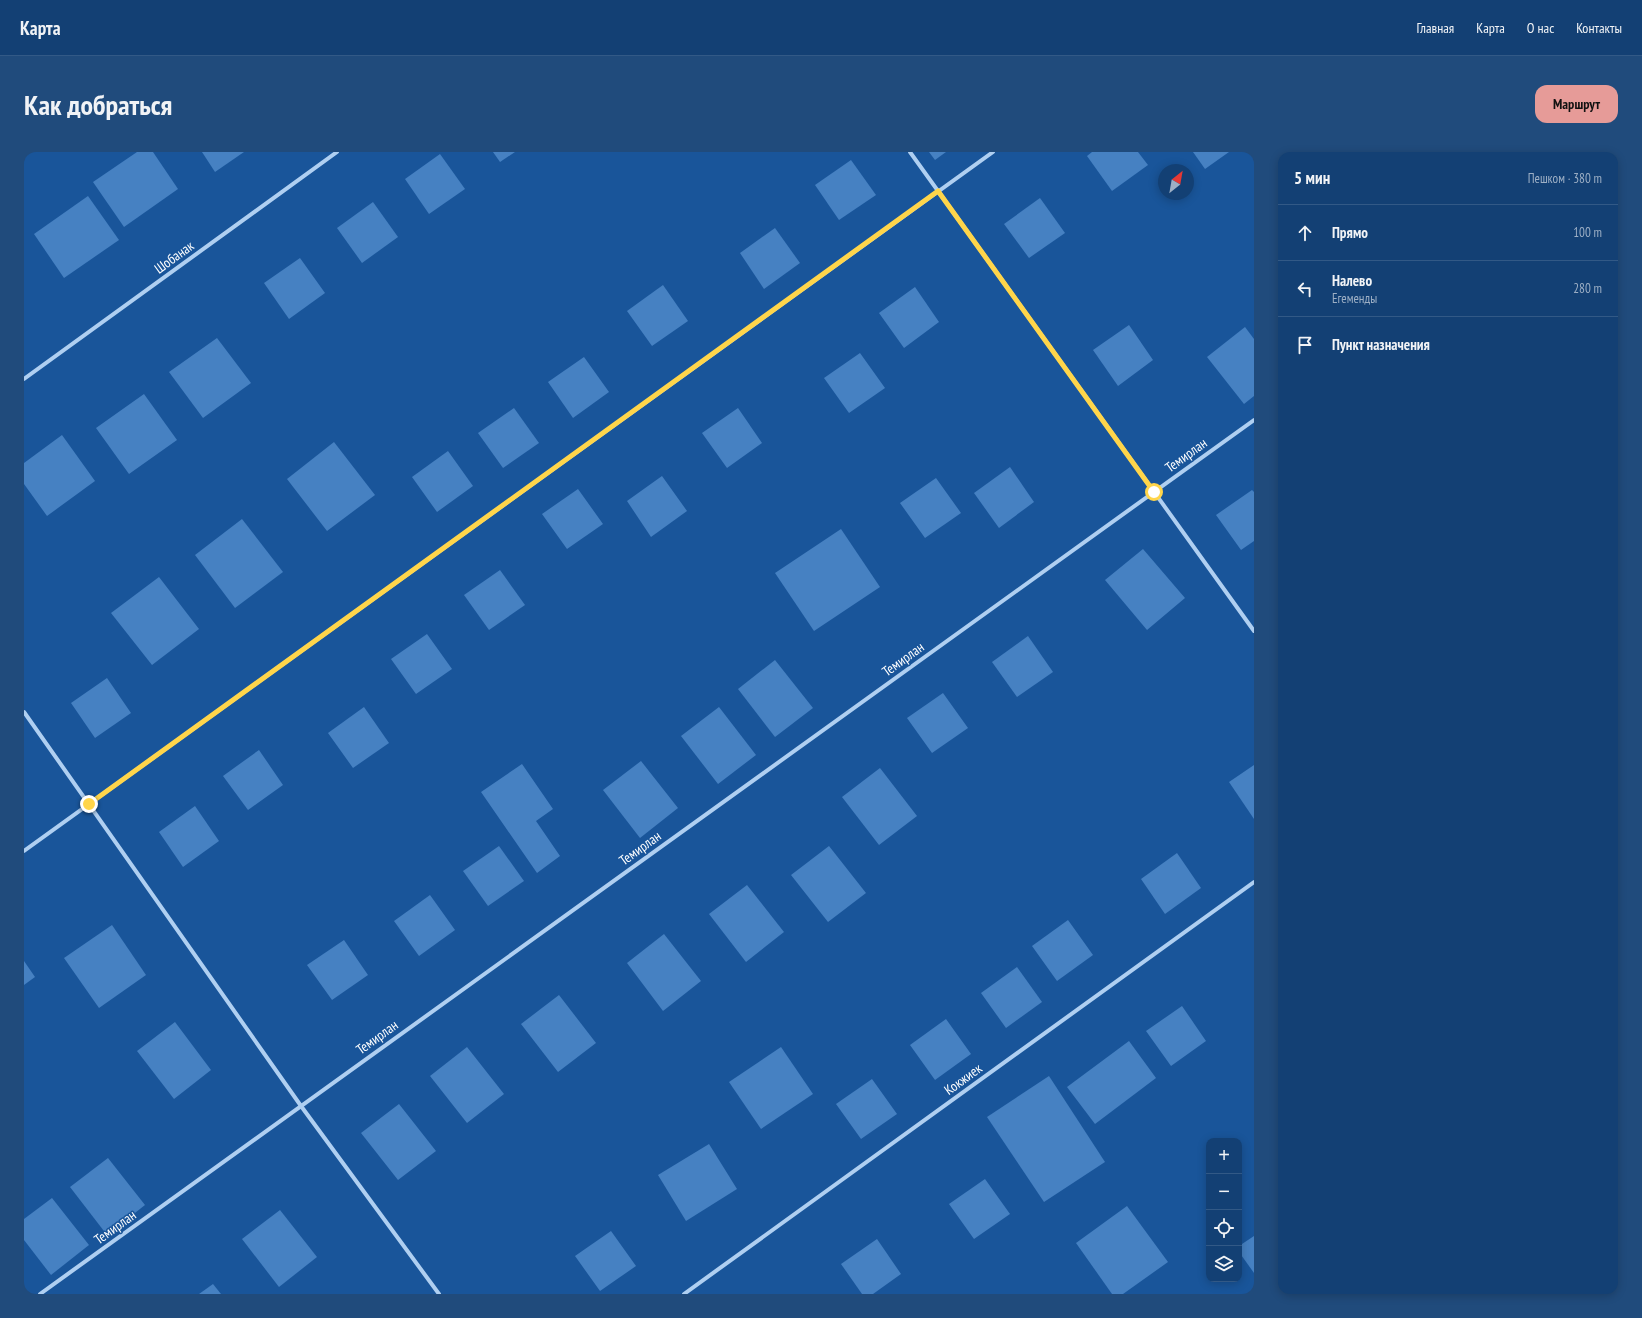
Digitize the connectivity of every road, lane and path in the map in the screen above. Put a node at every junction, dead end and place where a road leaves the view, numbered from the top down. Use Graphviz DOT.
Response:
graph roads {
  1 [pos="337,152"];
  2 [pos="910,152"];
  3 [pos="993,152"];
  4 [pos="938,191"];
  5 [pos="24,379"];
  6 [pos="1254,420"];
  7 [pos="1154,492"];
  8 [pos="1254,631"];
  9 [pos="24,712"];
  10 [pos="89,804"];
  11 [pos="24,851"];
  12 [pos="1254,882"];
  13 [pos="300,1106"];
  14 [pos="40,1294"];
  15 [pos="438,1294"];
  16 [pos="684,1294"];
  1 -- 5 [label="street, Шобанак"];
  2 -- 4 [label="street"];
  3 -- 4 [label="street"];
  4 -- 7 [label="street"];
  4 -- 10 [label="street"];
  6 -- 7 [label="street, Темирлан"];
  7 -- 8 [label="street"];
  7 -- 13 [label="street, Темирлан"];
  9 -- 10 [label="street"];
  10 -- 11 [label="street"];
  10 -- 13 [label="street"];
  12 -- 16 [label="street, Кокжиек"];
  13 -- 14 [label="street, Темирлан"];
  13 -- 15 [label="street"];
}
